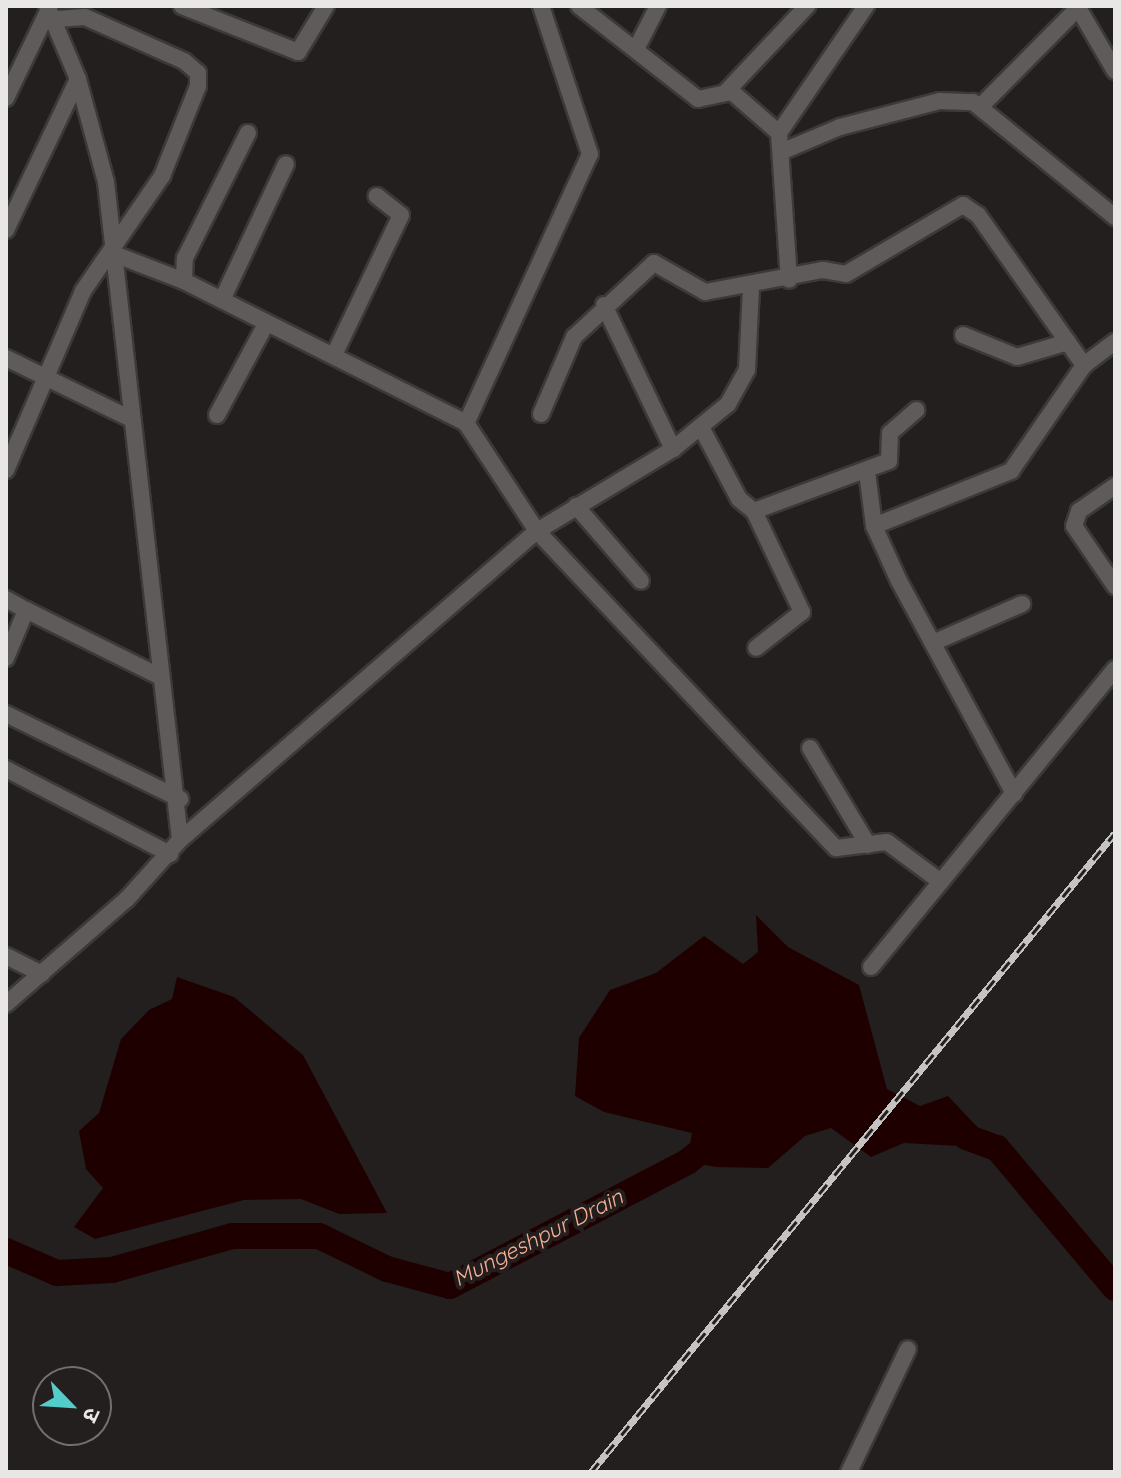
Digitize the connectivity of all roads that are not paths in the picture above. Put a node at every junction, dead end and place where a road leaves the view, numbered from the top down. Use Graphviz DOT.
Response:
graph roads {
  1 [pos="182,6"];
  2 [pos="326,6"];
  3 [pos="541,6"];
  4 [pos="579,6"];
  5 [pos="658,6"];
  6 [pos="807,6"];
  7 [pos="866,6"];
  8 [pos="1078,7"];
  9 [pos="50,12"];
  10 [pos="636,49"];
  11 [pos="1115,71"];
  12 [pos="78,79"];
  13 [pos="725,93"];
  14 [pos="6,98"];
  15 [pos="982,105"];
  16 [pos="248,133"];
  17 [pos="779,133"];
  18 [pos="781,152"];
  19 [pos="286,164"];
  20 [pos="377,196"];
  21 [pos="1115,217"];
  22 [pos="6,230"];
  23 [pos="114,247"];
  24 [pos="789,280"];
  25 [pos="184,281"];
  26 [pos="751,289"];
  27 [pos="222,300"];
  28 [pos="604,305"];
  29 [pos="266,324"];
  30 [pos="963,335"];
  31 [pos="1068,342"];
  32 [pos="1115,342"];
  33 [pos="334,355"];
  34 [pos="6,358"];
  35 [pos="1084,365"];
  36 [pos="49,381"];
  37 [pos="916,410"];
  38 [pos="541,414"];
  39 [pos="217,415"];
  40 [pos="131,419"];
  41 [pos="466,423"];
  42 [pos="702,429"];
  43 [pos="673,449"];
  44 [pos="6,470"];
  45 [pos="867,472"];
  46 [pos="1115,486"];
  47 [pos="576,506"];
  48 [pos="754,511"];
  49 [pos="874,526"];
  50 [pos="537,531"];
  51 [pos="641,581"];
  52 [pos="1115,586"];
  53 [pos="6,599"];
  54 [pos="1022,604"];
  55 [pos="26,610"];
  56 [pos="937,641"];
  57 [pos="756,648"];
  58 [pos="6,658"];
  59 [pos="1115,669"];
  60 [pos="159,676"];
  61 [pos="6,714"];
  62 [pos="810,748"];
  63 [pos="6,769"];
  64 [pos="1014,794"];
  65 [pos="180,799"];
  66 [pos="868,845"];
  67 [pos="175,847"];
  68 [pos="941,882"];
  69 [pos="6,956"];
  70 [pos="871,967"];
  71 [pos="42,974"];
  72 [pos="6,1004"];
  73 [pos="908,1349"];
  74 [pos="849,1472"];
  1 -- 2 [label="street"];
  3 -- 41 [label="street"];
  4 -- 10 [label="street"];
  5 -- 10 [label="street"];
  6 -- 13 [label="street"];
  7 -- 17 [label="street"];
  8 -- 11 [label="street"];
  8 -- 15 [label="street"];
  9 -- 12 [label="street"];
  9 -- 14 [label="street"];
  9 -- 23 [label="street"];
  10 -- 13 [label="street"];
  12 -- 22 [label="street"];
  12 -- 23 [label="street"];
  13 -- 17 [label="street"];
  15 -- 18 [label="street"];
  15 -- 21 [label="street"];
  16 -- 25 [label="street"];
  17 -- 18 [label="street"];
  18 -- 24 [label="street"];
  19 -- 27 [label="street"];
  20 -- 33 [label="street"];
  23 -- 25 [label="street"];
  23 -- 36 [label="street"];
  23 -- 40 [label="street"];
  24 -- 26 [label="street"];
  24 -- 31 [label="street"];
  25 -- 27 [label="street"];
  26 -- 28 [label="street"];
  26 -- 42 [label="street"];
  27 -- 29 [label="street"];
  28 -- 38 [label="street"];
  28 -- 43 [label="street"];
  29 -- 33 [label="street"];
  29 -- 39 [label="street"];
  30 -- 31 [label="street"];
  31 -- 35 [label="street"];
  32 -- 35 [label="street"];
  33 -- 41 [label="street"];
  34 -- 36 [label="street"];
  35 -- 49 [label="street"];
  36 -- 40 [label="street"];
  36 -- 44 [label="street"];
  37 -- 45 [label="street"];
  40 -- 60 [label="street"];
  41 -- 50 [label="street"];
  42 -- 43 [label="street"];
  42 -- 48 [label="street"];
  43 -- 47 [label="street"];
  45 -- 48 [label="street"];
  45 -- 49 [label="street"];
  46 -- 52 [label="street"];
  47 -- 50 [label="street"];
  47 -- 51 [label="street"];
  48 -- 57 [label="street"];
  49 -- 56 [label="street"];
  50 -- 66 [label="street"];
  50 -- 67 [label="street"];
  53 -- 55 [label="street"];
  54 -- 56 [label="street"];
  55 -- 58 [label="street"];
  55 -- 60 [label="street"];
  56 -- 64 [label="street"];
  59 -- 64 [label="street"];
  60 -- 65 [label="street"];
  61 -- 65 [label="street"];
  62 -- 66 [label="street"];
  63 -- 67 [label="street"];
  64 -- 68 [label="street"];
  65 -- 67 [label="street"];
  66 -- 68 [label="street"];
  67 -- 71 [label="street"];
  68 -- 70 [label="street"];
  69 -- 71 [label="street"];
  71 -- 72 [label="street"];
  73 -- 74 [label="street"];
}
